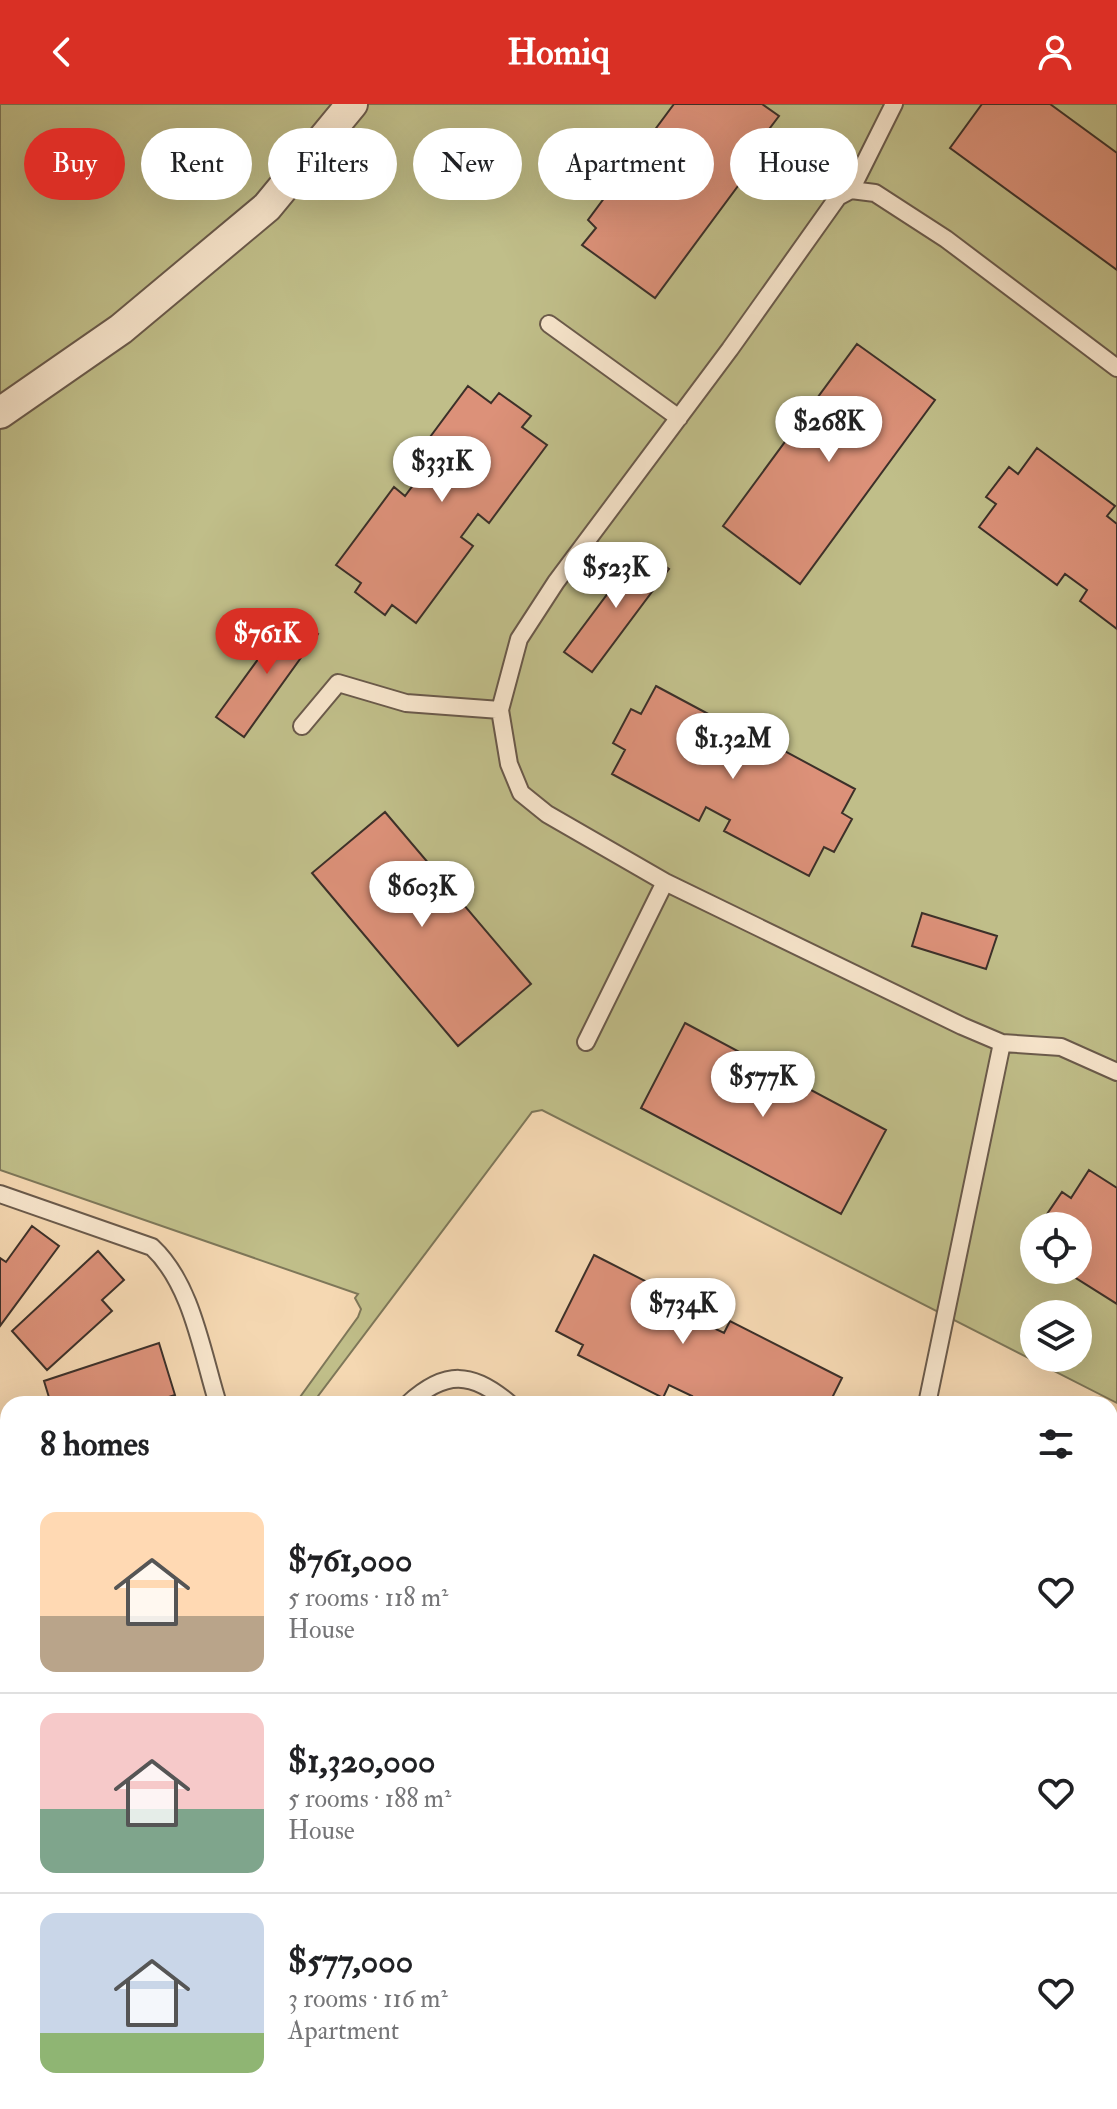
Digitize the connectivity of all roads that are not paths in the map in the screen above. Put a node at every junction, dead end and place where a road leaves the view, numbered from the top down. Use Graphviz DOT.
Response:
graph roads {
  1 [pos="352,104"];
  2 [pos="894,104"];
  3 [pos="858,176"];
  4 [pos="858,191"];
  5 [pos="836,200"];
  6 [pos="549,324"];
  7 [pos="1117,368"];
  8 [pos="0,413"];
  9 [pos="679,418"];
  10 [pos="500,710"];
  11 [pos="302,726"];
  12 [pos="665,882"];
  13 [pos="586,1042"];
  14 [pos="1002,1043"];
  15 [pos="1117,1072"];
  16 [pos="0,1194"];
  17 [pos="215,1396"];
  18 [pos="417,1396"];
  19 [pos="501,1396"];
  20 [pos="929,1396"];
  1 -- 8 [label="street"];
  2 -- 3 [label="lane"];
  4 -- 7 [label="lane"];
  5 -- 9 [label="lane"];
  6 -- 9 [label="lane"];
  9 -- 10 [label="lane"];
  10 -- 11 [label="lane"];
  10 -- 12 [label="lane"];
  12 -- 13 [label="lane"];
  12 -- 14 [label="lane"];
  14 -- 15 [label="lane"];
  14 -- 20 [label="lane"];
  16 -- 17 [label="lane"];
  18 -- 19 [label="lane"];
}
